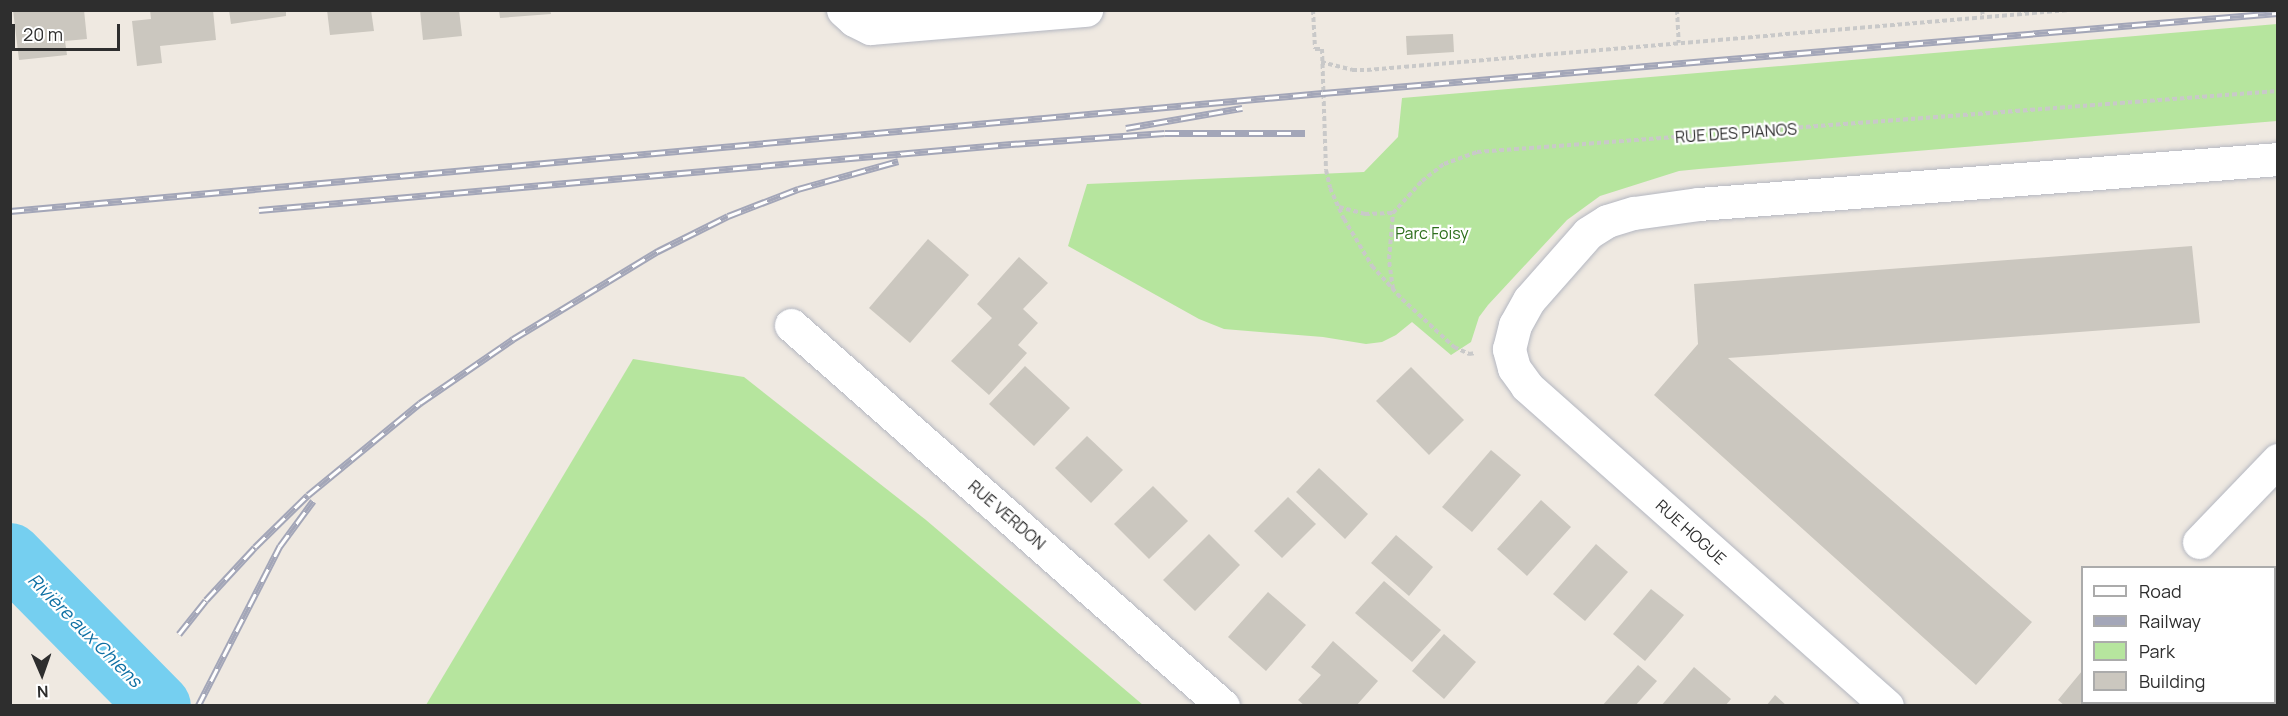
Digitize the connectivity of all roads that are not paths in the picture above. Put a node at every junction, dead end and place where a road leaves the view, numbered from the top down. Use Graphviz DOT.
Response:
graph roads {
  1 [pos="843,10"];
  2 [pos="1086,10"];
  3 [pos="2277,159"];
  4 [pos="791,325"];
  5 [pos="2277,460"];
  6 [pos="2199,542"];
  7 [pos="1223,705"];
  8 [pos="1887,705"];
  1 -- 2 [label="street"];
  3 -- 8 [label="street, RUE HOGUE"];
  4 -- 7 [label="street, RUE VERDON"];
  5 -- 6 [label="street"];
}
